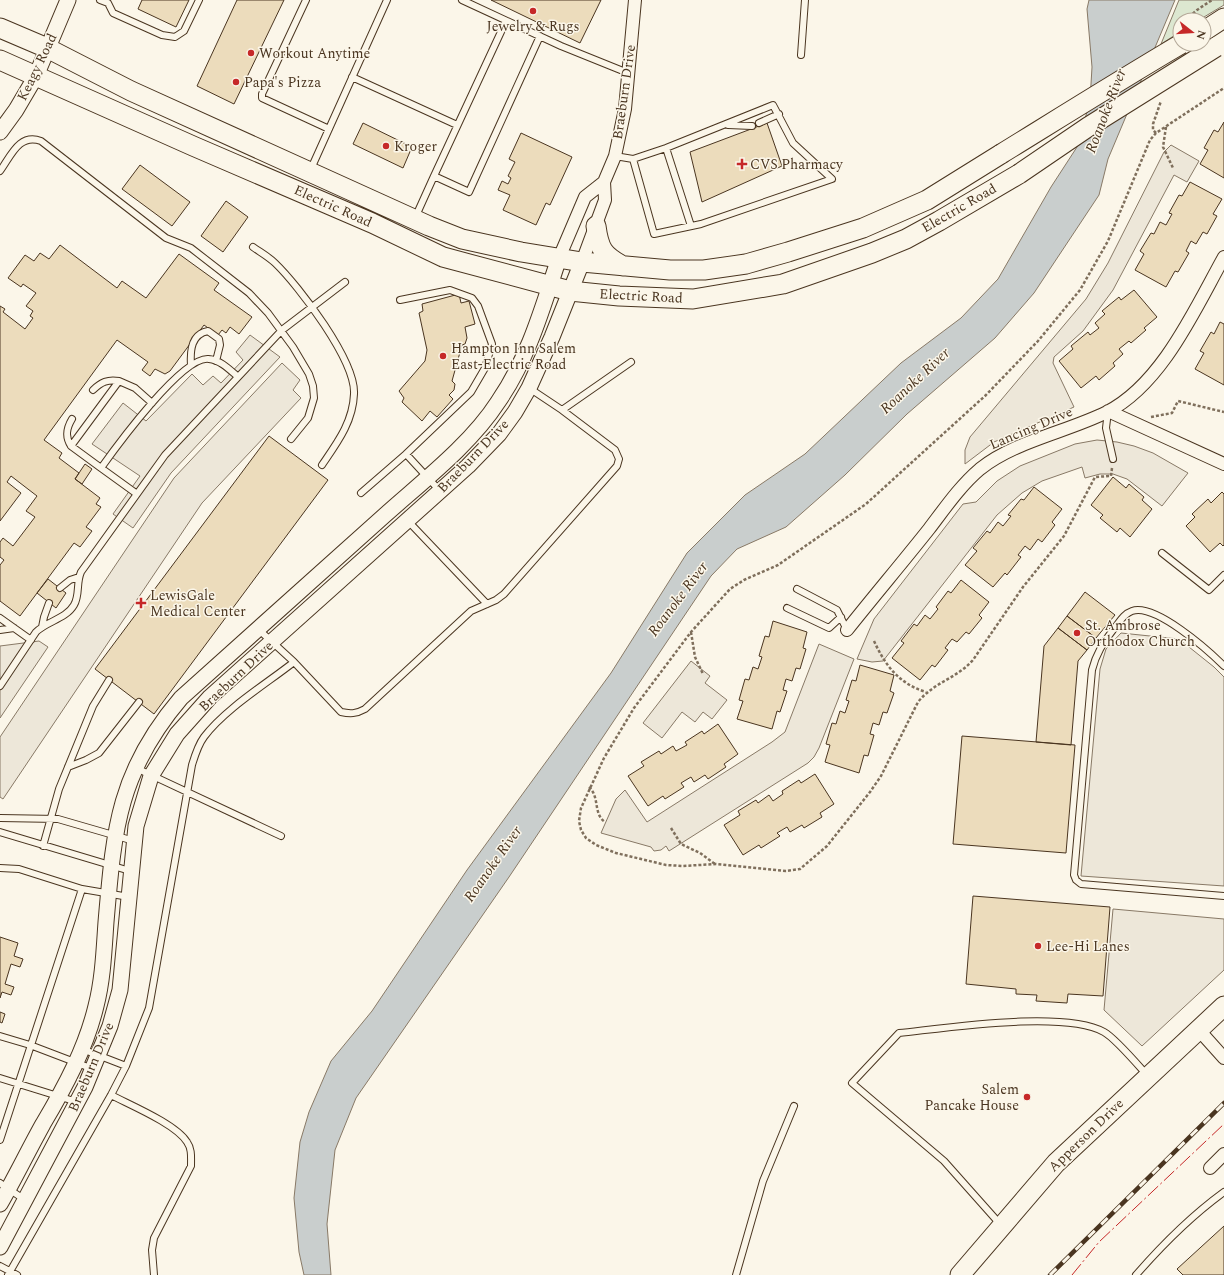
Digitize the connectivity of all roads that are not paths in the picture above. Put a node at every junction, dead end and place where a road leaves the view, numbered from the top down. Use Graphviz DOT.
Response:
graph roads {
  1 [pos="68,0"];
  2 [pos="100,0"];
  3 [pos="199,0"];
  4 [pos="306,0"];
  5 [pos="387,0"];
  6 [pos="462,0"];
  7 [pos="635,0"];
  8 [pos="805,0"];
  9 [pos="109,1"];
  10 [pos="1224,18"];
  11 [pos="506,21"];
  12 [pos="1212,25"];
  13 [pos="0,28"];
  14 [pos="540,36"];
  15 [pos="1220,45"];
  16 [pos="47,48"];
  17 [pos="1172,49"];
  18 [pos="801,55"];
  19 [pos="0,60"];
  20 [pos="628,73"];
  21 [pos="36,76"];
  22 [pos="352,77"];
  23 [pos="779,114"];
  24 [pos="759,123"];
  25 [pos="457,125"];
  26 [pos="724,125"];
  27 [pos="752,126"];
  28 [pos="329,129"];
  29 [pos="0,132"];
  30 [pos="666,148"];
  31 [pos="615,156"];
  32 [pos="632,159"];
  33 [pos="0,171"];
  34 [pos="310,172"];
  35 [pos="434,176"];
  36 [pos="604,182"];
  37 [pos="414,219"];
  38 [pos="596,226"];
  39 [pos="691,226"];
  40 [pos="253,247"];
  41 [pos="1224,257"];
  42 [pos="559,258"];
  43 [pos="582,262"];
  44 [pos="623,266"];
  45 [pos="345,282"];
  46 [pos="550,286"];
  47 [pos="570,291"];
  48 [pos="400,300"];
  49 [pos="312,306"];
  50 [pos="282,330"];
  51 [pos="216,361"];
  52 [pos="631,362"];
  53 [pos="191,365"];
  54 [pos="237,376"];
  55 [pos="120,381"];
  56 [pos="529,388"];
  57 [pos="93,390"];
  58 [pos="152,403"];
  59 [pos="562,410"];
  60 [pos="1108,411"];
  61 [pos="72,419"];
  62 [pos="480,426"];
  63 [pos="494,438"];
  64 [pos="291,439"];
  65 [pos="72,446"];
  66 [pos="406,454"];
  67 [pos="1113,459"];
  68 [pos="1224,464"];
  69 [pos="322,465"];
  70 [pos="102,468"];
  71 [pos="427,476"];
  72 [pos="440,491"];
  73 [pos="361,493"];
  74 [pos="137,494"];
  75 [pos="407,520"];
  76 [pos="366,532"];
  77 [pos="376,547"];
  78 [pos="1162,553"];
  79 [pos="1224,575"];
  80 [pos="79,577"];
  81 [pos="60,588"];
  82 [pos="797,589"];
  83 [pos="49,603"];
  84 [pos="487,604"];
  85 [pos="786,608"];
  86 [pos="841,617"];
  87 [pos="0,618"];
  88 [pos="42,627"];
  89 [pos="14,628"];
  90 [pos="258,629"];
  91 [pos="0,630"];
  92 [pos="847,630"];
  93 [pos="31,640"];
  94 [pos="272,642"];
  95 [pos="294,662"];
  96 [pos="1224,666"];
  97 [pos="109,680"];
  98 [pos="0,686"];
  99 [pos="139,702"];
  100 [pos="68,767"];
  101 [pos="135,767"];
  102 [pos="151,776"];
  103 [pos="187,793"];
  104 [pos="0,818"];
  105 [pos="51,819"];
  106 [pos="0,832"];
  107 [pos="115,835"];
  108 [pos="281,836"];
  109 [pos="134,841"];
  110 [pos="43,846"];
  111 [pos="111,866"];
  112 [pos="0,868"];
  113 [pos="131,872"];
  114 [pos="82,889"];
  115 [pos="109,893"];
  116 [pos="1224,896"];
  117 [pos="129,897"];
  118 [pos="1224,1006"];
  119 [pos="1198,1029"];
  120 [pos="0,1036"];
  121 [pos="30,1045"];
  122 [pos="82,1049"];
  123 [pos="99,1055"];
  124 [pos="1224,1058"];
  125 [pos="76,1063"];
  126 [pos="126,1066"];
  127 [pos="93,1069"];
  128 [pos="1148,1076"];
  129 [pos="0,1078"];
  130 [pos="18,1083"];
  131 [pos="111,1095"];
  132 [pos="59,1096"];
  133 [pos="77,1102"];
  134 [pos="794,1106"];
  135 [pos="0,1140"];
  136 [pos="1224,1154"];
  137 [pos="1210,1168"];
  138 [pos="4,1186"];
  139 [pos="1224,1192"];
  140 [pos="25,1200"];
  141 [pos="0,1204"];
  142 [pos="1002,1225"];
  143 [pos="0,1247"];
  144 [pos="0,1266"];
  145 [pos="9,1273"];
  146 [pos="17,1275"];
  147 [pos="154,1275"];
  148 [pos="736,1275"];
  149 [pos="960,1275"];
  150 [pos="1136,1275"];
  1 -- 16 [label="street, Keagy Road"];
  2 -- 9 [label="lane"];
  3 -- 9 [label="lane"];
  4 -- 28 [label="lane"];
  5 -- 22 [label="lane"];
  6 -- 11 [label="lane"];
  7 -- 20 [label="street, Braeburn Drive"];
  8 -- 18 [label="lane"];
  10 -- 12 [label="main road"];
  11 -- 14 [label="lane"];
  11 -- 25 [label="lane"];
  13 -- 16 [label="main road, Electric Road"];
  14 -- 20 [label="lane"];
  14 -- 35 [label="lane"];
  15 -- 47 [label="main road, Electric Road, bridge"];
  16 -- 21 [label="street, Keagy Road"];
  16 -- 34 [label="main road, Electric Road"];
  17 -- 44 [label="main road, Electric Road, bridge"];
  19 -- 21 [label="main road, Electric Road"];
  20 -- 31 [label="street, Braeburn Drive"];
  21 -- 29 [label="street, Keagy Road"];
  21 -- 46 [label="main road, Electric Road"];
  22 -- 25 [label="lane"];
  22 -- 28 [label="lane"];
  23 -- 24 [label="lane"];
  23 -- 26 [label="lane"];
  23 -- 39 [label="lane"];
  25 -- 35 [label="lane"];
  26 -- 27 [label="lane"];
  26 -- 30 [label="lane"];
  28 -- 34 [label="lane"];
  30 -- 32 [label="lane"];
  30 -- 39 [label="lane"];
  31 -- 32 [label="lane"];
  31 -- 36 [label="street, Braeburn Drive"];
  32 -- 39 [label="lane"];
  33 -- 50 [label="lane"];
  34 -- 37 [label="main road, Electric Road"];
  35 -- 37 [label="lane"];
  36 -- 38 [label="street, Braeburn Drive"];
  36 -- 42 [label="street, Braeburn Drive"];
  37 -- 42 [label="main road, Electric Road"];
  38 -- 43 [label="street, Braeburn Drive"];
  38 -- 44 [label="main road"];
  40 -- 49 [label="lane"];
  41 -- 60 [label="street, Lancing Drive"];
  42 -- 43 [label="main road, Electric Road"];
  42 -- 46 [label="street, Braeburn Drive"];
  43 -- 44 [label="main road, Electric Road"];
  43 -- 47 [label="street, Braeburn Drive"];
  45 -- 49 [label="lane"];
  46 -- 47 [label="main road, Electric Road"];
  46 -- 62 [label="street, Braeburn Drive"];
  47 -- 56 [label="street, Braeburn Drive"];
  48 -- 66 [label="lane"];
  49 -- 50 [label="lane"];
  49 -- 69 [label="lane"];
  50 -- 54 [label="lane"];
  50 -- 64 [label="lane"];
  51 -- 53 [label="lane"];
  51 -- 53 [label="lane"];
  51 -- 54 [label="lane"];
  52 -- 59 [label="lane"];
  53 -- 58 [label="lane"];
  54 -- 74 [label="lane"];
  55 -- 57 [label="lane"];
  55 -- 58 [label="lane"];
  55 -- 65 [label="lane"];
  56 -- 59 [label="lane"];
  56 -- 63 [label="street, Braeburn Drive"];
  58 -- 70 [label="lane"];
  59 -- 84 [label="lane"];
  60 -- 67 [label="lane"];
  60 -- 68 [label="street"];
  60 -- 92 [label="street, Lancing Drive"];
  61 -- 65 [label="lane"];
  62 -- 63 [label="street"];
  62 -- 71 [label="street, Braeburn Drive"];
  63 -- 72 [label="street, Braeburn Drive"];
  65 -- 70 [label="lane"];
  66 -- 71 [label="lane"];
  66 -- 73 [label="lane"];
  70 -- 74 [label="lane"];
  71 -- 72 [label="lane"];
  71 -- 76 [label="street, Braeburn Drive"];
  72 -- 75 [label="street, Braeburn Drive"];
  74 -- 80 [label="lane"];
  75 -- 77 [label="street, Braeburn Drive"];
  75 -- 84 [label="lane"];
  76 -- 77 [label="street"];
  76 -- 90 [label="street, Braeburn Drive"];
  77 -- 94 [label="street, Braeburn Drive"];
  78 -- 79 [label="lane"];
  80 -- 81 [label="lane"];
  80 -- 88 [label="lane"];
  82 -- 86 [label="lane"];
  83 -- 88 [label="lane"];
  84 -- 95 [label="lane"];
  85 -- 86 [label="lane"];
  86 -- 92 [label="lane"];
  87 -- 89 [label="lane"];
  88 -- 93 [label="lane"];
  89 -- 91 [label="lane"];
  89 -- 93 [label="lane"];
  90 -- 94 [label="lane"];
  90 -- 101 [label="street, Braeburn Drive"];
  93 -- 98 [label="lane"];
  94 -- 95 [label="lane"];
  94 -- 102 [label="street, Braeburn Drive"];
  95 -- 103 [label="lane"];
  96 -- 116 [label="lane"];
  97 -- 100 [label="lane"];
  99 -- 100 [label="lane"];
  100 -- 105 [label="lane"];
  101 -- 102 [label="lane"];
  101 -- 107 [label="street, Braeburn Drive"];
  102 -- 103 [label="lane"];
  102 -- 109 [label="street, Braeburn Drive"];
  103 -- 108 [label="lane"];
  103 -- 126 [label="lane"];
  104 -- 105 [label="lane"];
  105 -- 107 [label="lane"];
  105 -- 110 [label="lane"];
  106 -- 110 [label="lane"];
  107 -- 109 [label="lane"];
  107 -- 111 [label="street, Braeburn Drive"];
  109 -- 113 [label="street, Braeburn Drive"];
  110 -- 111 [label="lane"];
  111 -- 113 [label="lane"];
  111 -- 115 [label="street, Braeburn Drive"];
  112 -- 114 [label="lane"];
  113 -- 117 [label="street, Braeburn Drive"];
  114 -- 115 [label="lane"];
  114 -- 121 [label="lane"];
  115 -- 117 [label="lane"];
  115 -- 122 [label="street, Braeburn Drive"];
  117 -- 123 [label="street, Braeburn Drive"];
  118 -- 119 [label="main road, Apperson Drive"];
  119 -- 124 [label="street"];
  119 -- 128 [label="main road, Apperson Drive"];
  120 -- 121 [label="lane"];
  121 -- 125 [label="lane"];
  121 -- 130 [label="lane"];
  122 -- 123 [label="lane"];
  122 -- 125 [label="street, Braeburn Drive"];
  123 -- 126 [label="lane"];
  123 -- 127 [label="street, Braeburn Drive"];
  125 -- 127 [label="lane"];
  125 -- 132 [label="street, Braeburn Drive"];
  126 -- 131 [label="lane"];
  127 -- 133 [label="street, Braeburn Drive"];
  128 -- 142 [label="main road, Apperson Drive"];
  128 -- 142 [label="lane"];
  129 -- 130 [label="lane"];
  130 -- 132 [label="lane"];
  130 -- 135 [label="lane"];
  131 -- 145 [label="lane"];
  131 -- 147 [label="lane"];
  132 -- 133 [label="lane"];
  132 -- 138 [label="street, Braeburn Drive"];
  133 -- 140 [label="street, Braeburn Drive"];
  134 -- 148 [label="lane"];
  136 -- 137 [label="street"];
  138 -- 140 [label="lane"];
  138 -- 141 [label="street, Braeburn Drive"];
  139 -- 150 [label="lane"];
  140 -- 143 [label="street, Braeburn Drive"];
  142 -- 149 [label="main road, Apperson Drive"];
  144 -- 145 [label="lane"];
  145 -- 146 [label="lane"];
}
